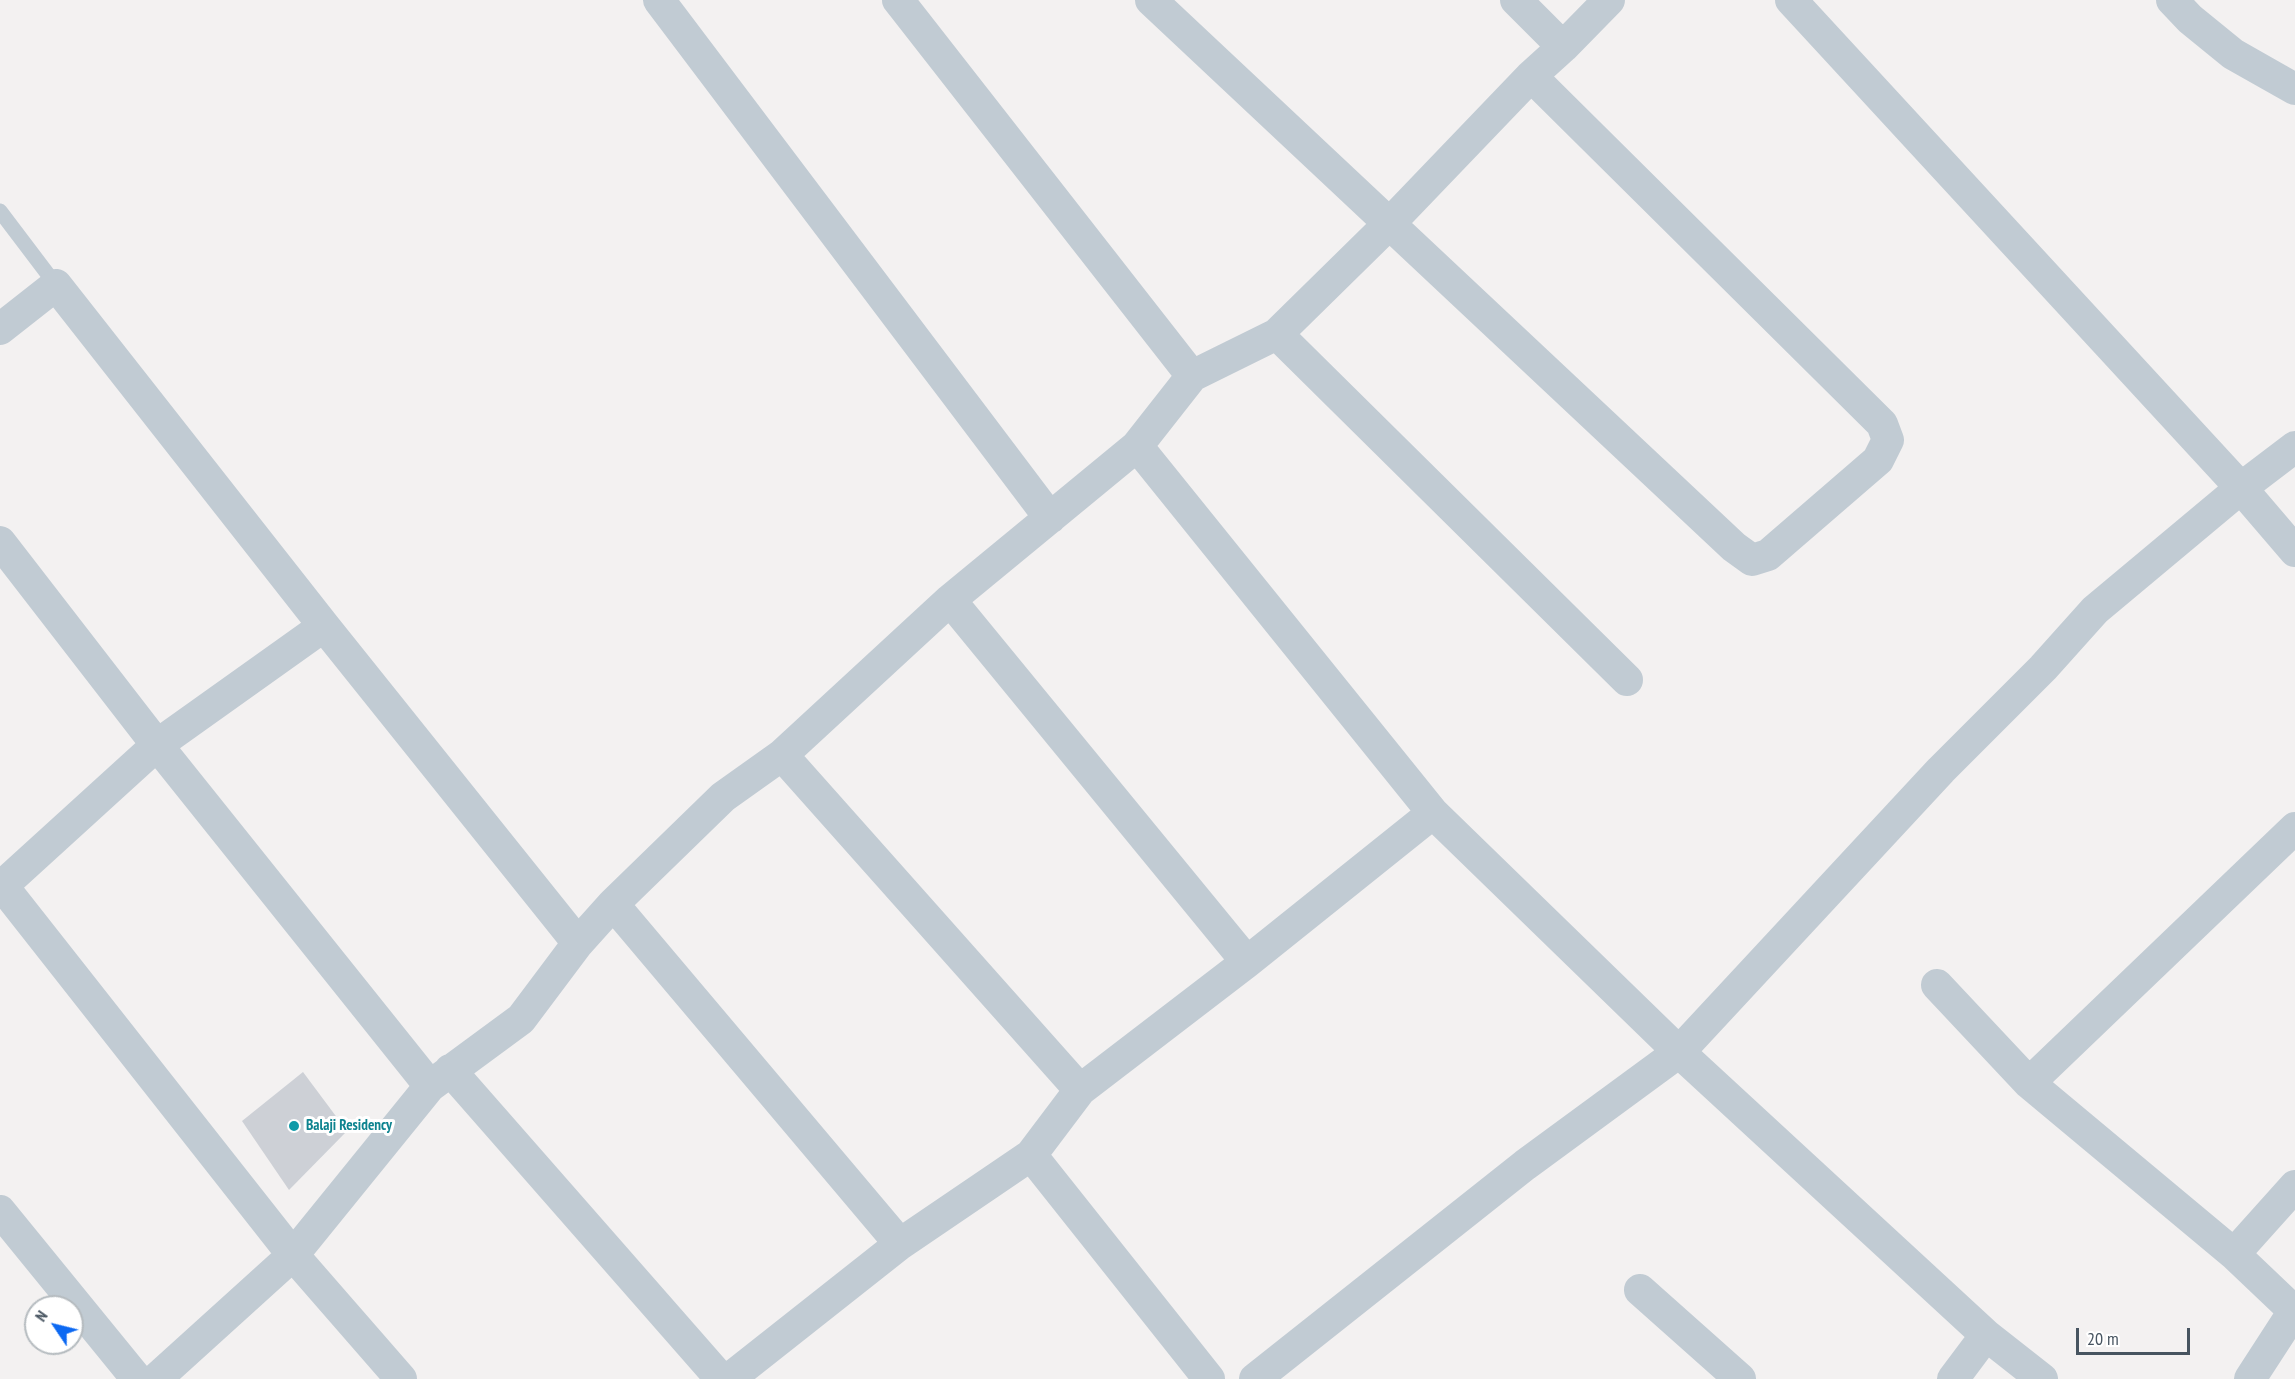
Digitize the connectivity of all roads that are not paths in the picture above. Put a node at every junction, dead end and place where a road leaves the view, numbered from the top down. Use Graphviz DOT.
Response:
graph roads {
  1 [pos="659,0"];
  2 [pos="898,0"];
  3 [pos="1151,0"];
  4 [pos="1516,0"];
  5 [pos="1609,0"];
  6 [pos="1791,0"];
  7 [pos="2172,0"];
  8 [pos="1563,47"];
  9 [pos="1531,76"];
  10 [pos="2295,89"];
  11 [pos="0,211"];
  12 [pos="1390,223"];
  13 [pos="56,285"];
  14 [pos="0,329"];
  15 [pos="1276,334"];
  16 [pos="1192,376"];
  17 [pos="1137,446"];
  18 [pos="2295,447"];
  19 [pos="2241,488"];
  20 [pos="1050,518"];
  21 [pos="0,542"];
  22 [pos="2295,551"];
  23 [pos="950,600"];
  24 [pos="324,626"];
  25 [pos="1627,680"];
  26 [pos="158,746"];
  27 [pos="782,755"];
  28 [pos="1433,813"];
  29 [pos="2295,828"];
  30 [pos="1,886"];
  31 [pos="613,904"];
  32 [pos="578,943"];
  33 [pos="1247,962"];
  34 [pos="1937,985"];
  35 [pos="1679,1052"];
  36 [pos="440,1078"];
  37 [pos="2029,1083"];
  38 [pos="1080,1090"];
  39 [pos="1031,1155"];
  40 [pos="2295,1186"];
  41 [pos="0,1211"];
  42 [pos="900,1244"];
  43 [pos="2235,1254"];
  44 [pos="293,1255"];
  45 [pos="1640,1290"];
  46 [pos="2295,1311"];
  47 [pos="1986,1335"];
  48 [pos="137,1379"];
  49 [pos="156,1379"];
  50 [pos="401,1379"];
  51 [pos="721,1379"];
  52 [pos="729,1379"];
  53 [pos="1209,1379"];
  54 [pos="1255,1379"];
  55 [pos="1740,1379"];
  56 [pos="1953,1379"];
  57 [pos="2042,1379"];
  58 [pos="2250,1379"];
  1 -- 20 [label="street"];
  2 -- 16 [label="street"];
  3 -- 12 [label="street"];
  4 -- 8 [label="street"];
  5 -- 8 [label="street"];
  6 -- 19 [label="street"];
  7 -- 10 [label="street"];
  8 -- 9 [label="street"];
  9 -- 12 [label="street"];
  9 -- 12 [label="street"];
  11 -- 13 [label="lane"];
  12 -- 15 [label="street"];
  13 -- 14 [label="street"];
  13 -- 24 [label="street"];
  15 -- 16 [label="street"];
  15 -- 25 [label="street"];
  16 -- 17 [label="street"];
  17 -- 20 [label="street"];
  17 -- 28 [label="street"];
  18 -- 19 [label="street"];
  19 -- 22 [label="street"];
  19 -- 35 [label="street"];
  20 -- 23 [label="street"];
  21 -- 26 [label="street"];
  23 -- 27 [label="street"];
  23 -- 33 [label="street"];
  24 -- 26 [label="street"];
  24 -- 32 [label="street"];
  26 -- 30 [label="street"];
  26 -- 36 [label="street"];
  27 -- 31 [label="street"];
  27 -- 38 [label="street"];
  28 -- 33 [label="street"];
  28 -- 35 [label="street"];
  29 -- 37 [label="street"];
  30 -- 44 [label="street"];
  31 -- 32 [label="street"];
  31 -- 42 [label="street"];
  32 -- 36 [label="street"];
  33 -- 38 [label="street"];
  34 -- 37 [label="street"];
  35 -- 47 [label="street"];
  35 -- 54 [label="street"];
  36 -- 44 [label="street"];
  36 -- 51 [label="street"];
  37 -- 43 [label="street"];
  38 -- 39 [label="street"];
  39 -- 42 [label="street"];
  39 -- 53 [label="street"];
  40 -- 43 [label="street"];
  41 -- 48 [label="street"];
  42 -- 52 [label="street"];
  43 -- 46 [label="street"];
  44 -- 49 [label="street"];
  44 -- 50 [label="street"];
  45 -- 55 [label="street"];
  46 -- 58 [label="street"];
  47 -- 56 [label="street"];
  47 -- 57 [label="street"];
}
